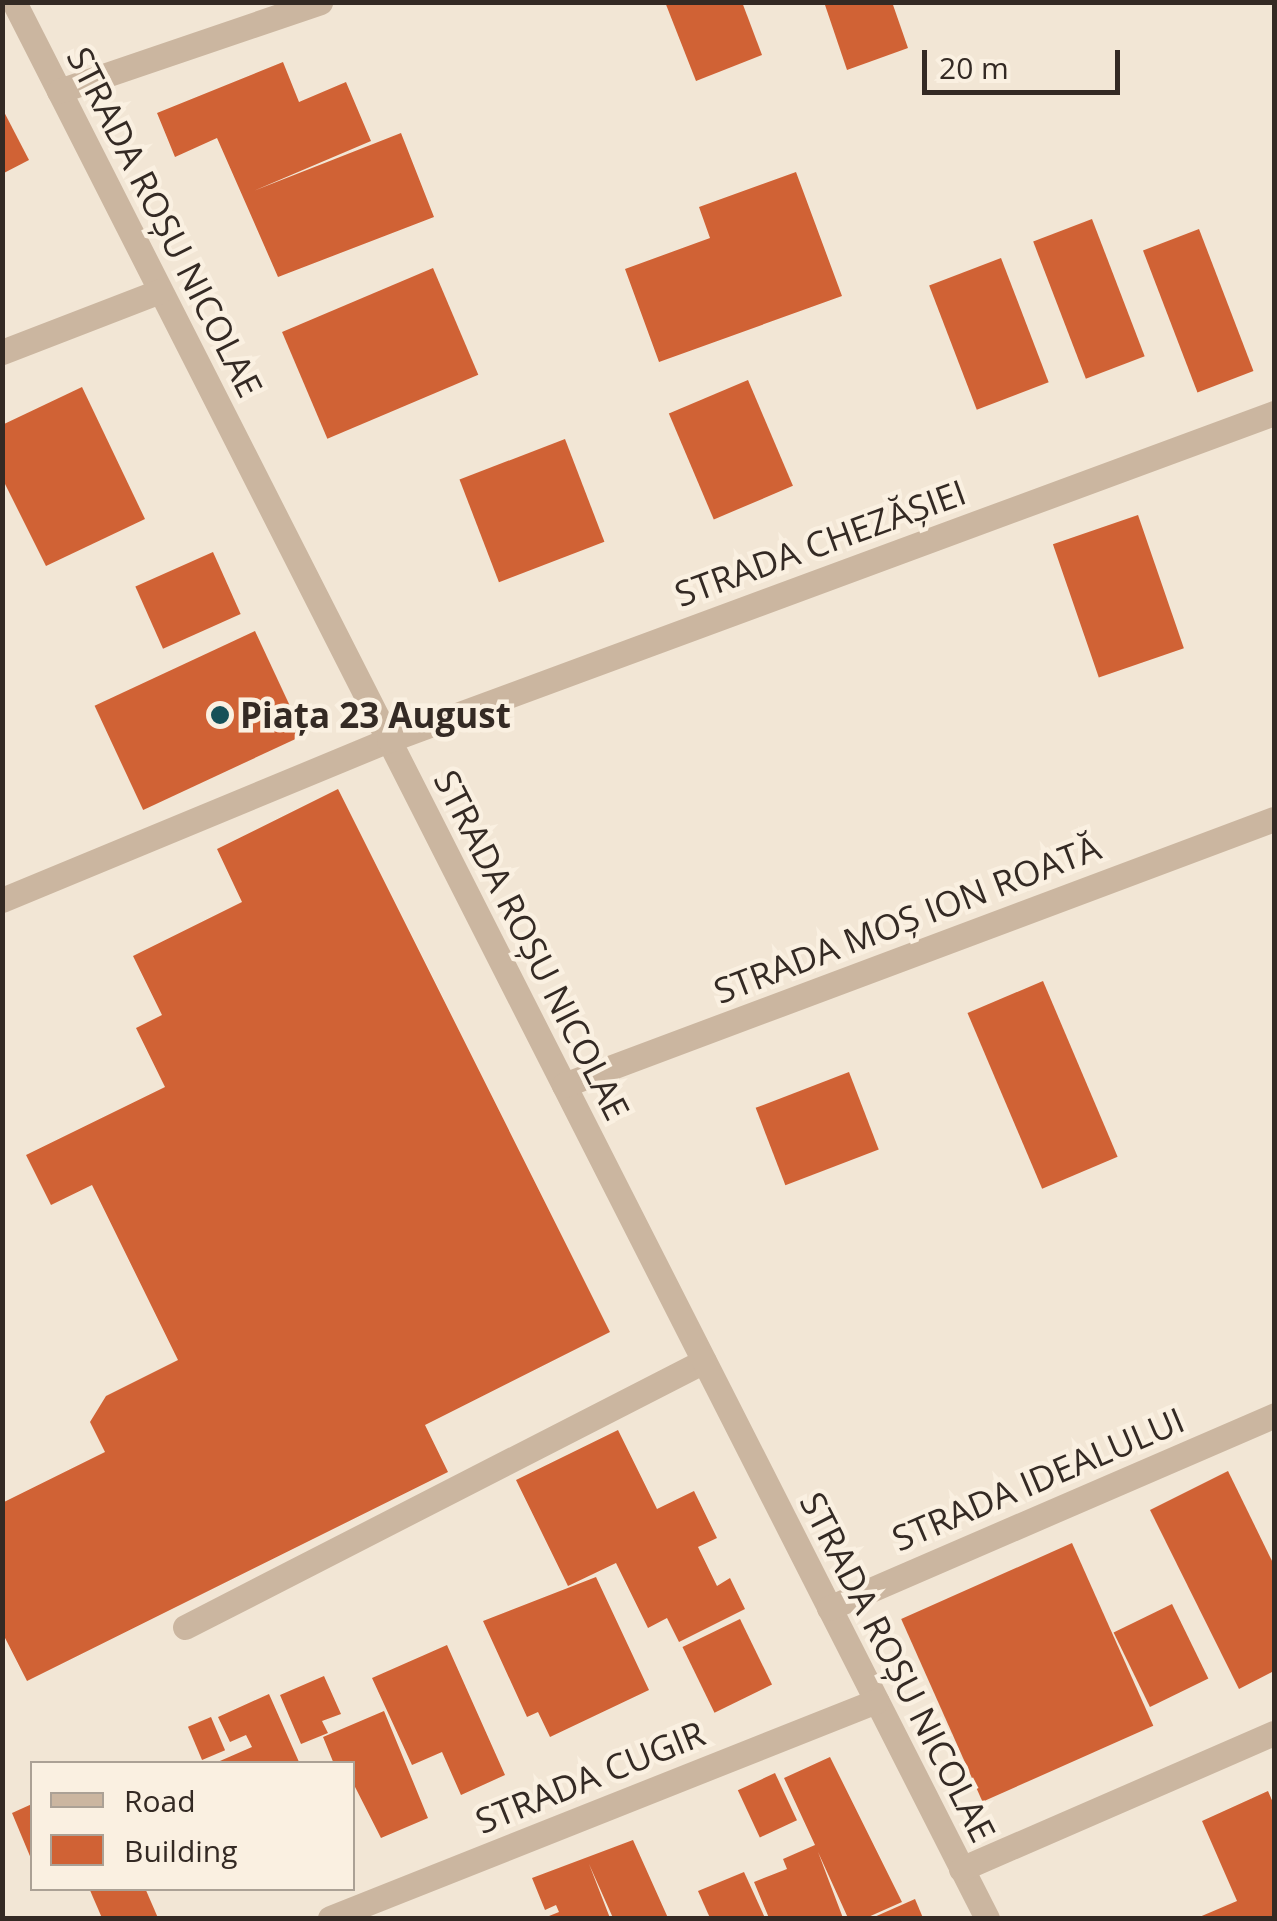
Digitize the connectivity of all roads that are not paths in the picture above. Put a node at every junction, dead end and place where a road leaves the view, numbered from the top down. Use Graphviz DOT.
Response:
graph roads {
  1 [pos="14,2"];
  2 [pos="320,2"];
  3 [pos="59,91"];
  4 [pos="160,291"];
  5 [pos="2,352"];
  6 [pos="1274,412"];
  7 [pos="389,740"];
  8 [pos="1274,819"];
  9 [pos="2,900"];
  10 [pos="564,1085"];
  11 [pos="704,1361"];
  12 [pos="1274,1415"];
  13 [pos="829,1608"];
  14 [pos="185,1627"];
  15 [pos="876,1700"];
  16 [pos="1274,1733"];
  17 [pos="961,1868"];
  18 [pos="330,1918"];
  19 [pos="986,1918"];
  1 -- 3 [label="street, STRADA ROȘU NICOLAE"];
  2 -- 3 [label="street"];
  3 -- 4 [label="street, STRADA ROȘU NICOLAE"];
  4 -- 5 [label="street"];
  4 -- 7 [label="street, STRADA ROȘU NICOLAE"];
  6 -- 7 [label="street, STRADA CHEZĂȘIEI"];
  7 -- 9 [label="street, STRADA CHEZĂȘIEI"];
  7 -- 10 [label="street, STRADA ROȘU NICOLAE"];
  8 -- 10 [label="street, STRADA MOȘ ION ROATĂ"];
  10 -- 11 [label="street, STRADA ROȘU NICOLAE"];
  11 -- 13 [label="street, STRADA ROȘU NICOLAE"];
  11 -- 14 [label="street"];
  12 -- 13 [label="street, STRADA IDEALULUI"];
  13 -- 15 [label="street, STRADA ROȘU NICOLAE"];
  15 -- 17 [label="street, STRADA ROȘU NICOLAE"];
  15 -- 18 [label="street, STRADA CUGIR"];
  16 -- 17 [label="street"];
  17 -- 19 [label="street, STRADA ROȘU NICOLAE"];
}
